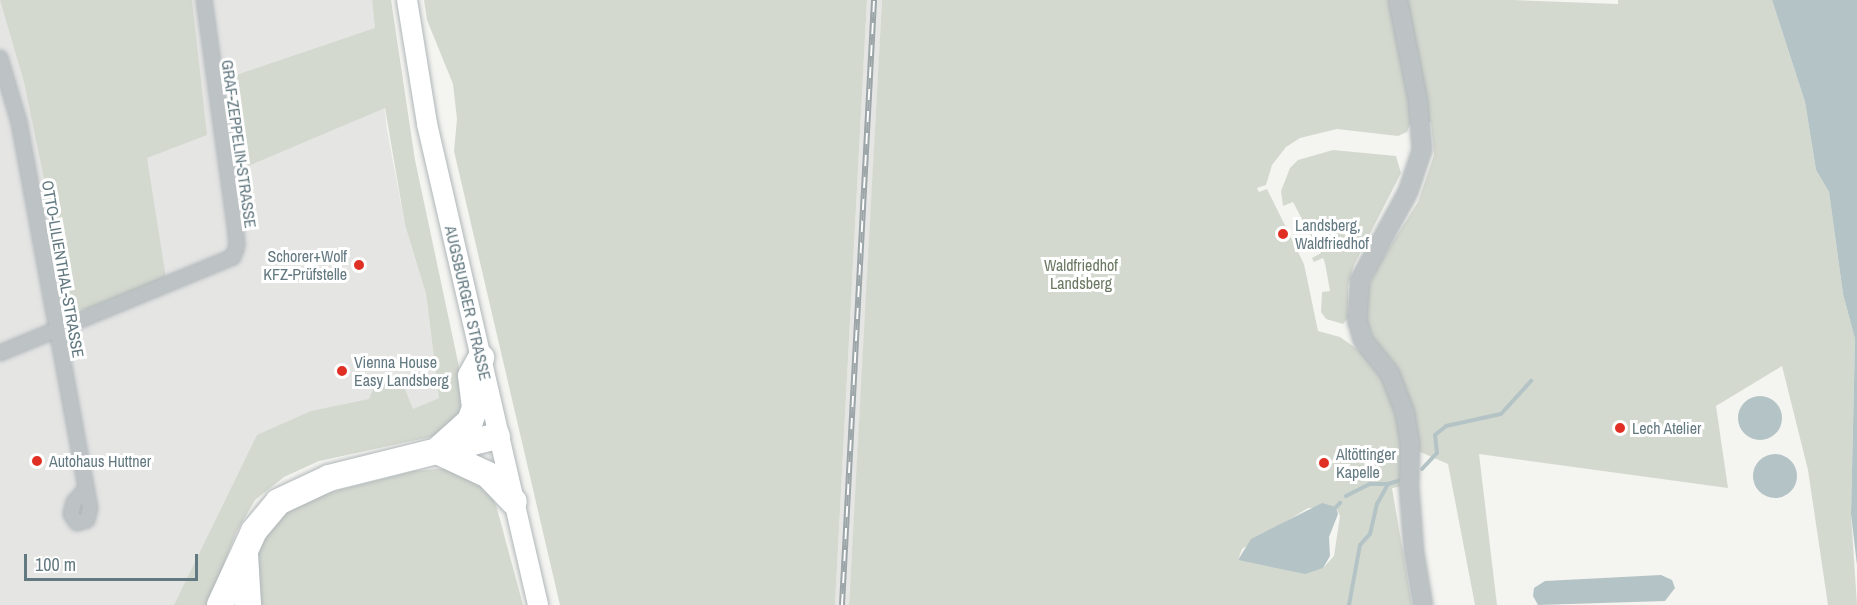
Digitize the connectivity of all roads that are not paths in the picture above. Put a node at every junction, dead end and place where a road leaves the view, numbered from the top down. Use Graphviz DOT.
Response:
graph roads {
  1 [pos="204,0"];
  2 [pos="407,0"];
  3 [pos="1398,0"];
  4 [pos="0,58"];
  5 [pos="58,329"];
  6 [pos="0,352"];
  7 [pos="480,358"];
  8 [pos="497,436"];
  9 [pos="437,451"];
  10 [pos="86,489"];
  11 [pos="514,502"];
  12 [pos="245,548"];
  13 [pos="220,605"];
  14 [pos="248,605"];
  15 [pos="538,605"];
  16 [pos="1423,605"];
  1 -- 5 [label="street, GRAF-ZEPPELIN-STRASSE"];
  2 -- 7 [label="main road, AUGSBURGER STRASSE"];
  3 -- 16 [label="street"];
  4 -- 5 [label="street, OTTO-LILIENTHAL-STRASSE"];
  5 -- 6 [label="street, GRAF-ZEPPELIN-STRASSE"];
  5 -- 10 [label="street, OTTO-LILIENTHAL-STRASSE"];
  7 -- 8 [label="main road, AUGSBURGER STRASSE"];
  7 -- 9 [label="highway"];
  8 -- 9 [label="highway"];
  8 -- 11 [label="main road, AUGSBURGER STRASSE"];
  9 -- 11 [label="highway"];
  9 -- 12 [label="highway"];
  11 -- 15 [label="main road, AUGSBURGER STRASSE"];
  12 -- 13 [label="highway"];
  12 -- 14 [label="highway"];
}
